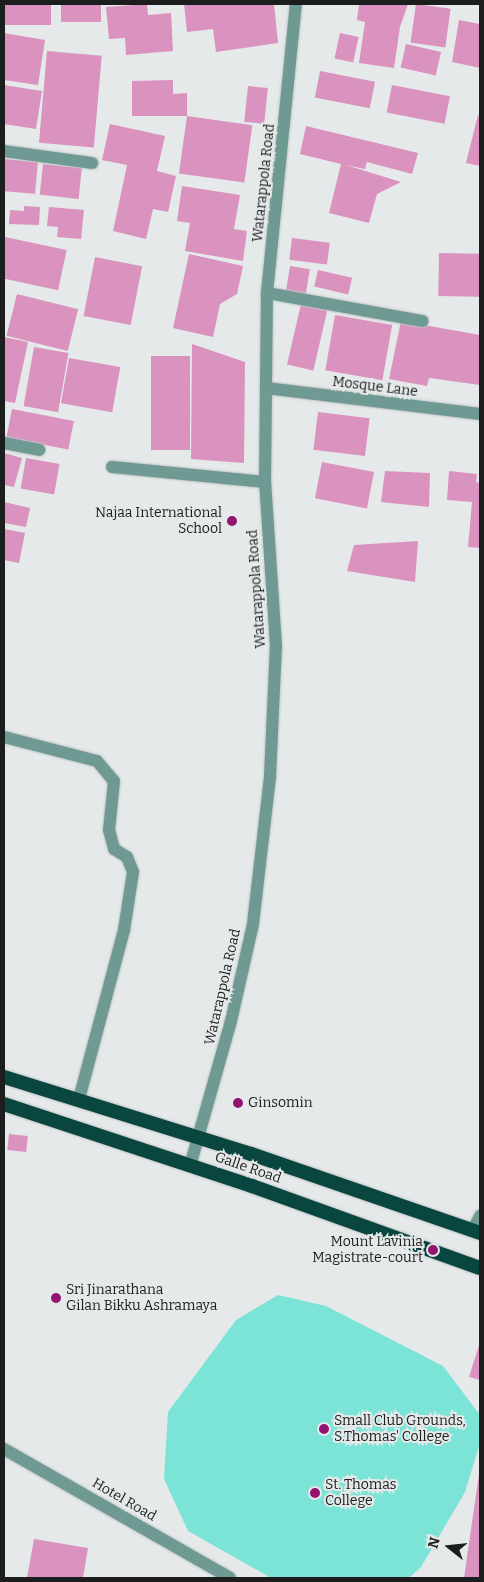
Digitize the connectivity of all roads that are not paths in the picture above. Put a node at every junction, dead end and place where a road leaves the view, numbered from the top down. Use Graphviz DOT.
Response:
graph roads {
  1 [pos="296,4"];
  2 [pos="4,151"];
  3 [pos="92,162"];
  4 [pos="267,293"];
  5 [pos="422,321"];
  6 [pos="266,388"];
  7 [pos="480,414"];
  8 [pos="4,443"];
  9 [pos="39,450"];
  10 [pos="112,467"];
  11 [pos="265,482"];
  12 [pos="4,737"];
  13 [pos="4,1077"];
  14 [pos="80,1099"];
  15 [pos="4,1104"];
  16 [pos="200,1138"];
  17 [pos="190,1166"];
  18 [pos="480,1216"];
  19 [pos="477,1231"];
  20 [pos="480,1268"];
  21 [pos="4,1449"];
  22 [pos="230,1578"];
  1 -- 4 [label="street, Watarappola Road"];
  2 -- 3 [label="street"];
  4 -- 5 [label="street"];
  4 -- 6 [label="street, Watarappola Road"];
  6 -- 7 [label="street, Mosque Lane"];
  6 -- 11 [label="street, Watarappola Road"];
  8 -- 9 [label="street"];
  10 -- 11 [label="street"];
  11 -- 16 [label="street, Watarappola Road"];
  12 -- 14 [label="street"];
  13 -- 14 [label="highway, Galle Road"];
  14 -- 16 [label="highway, Galle Road"];
  15 -- 17 [label="highway, Galle Road"];
  16 -- 17 [label="street, Watarappola Road"];
  16 -- 19 [label="highway, Galle Road"];
  17 -- 20 [label="highway, Galle Road"];
  18 -- 19 [label="street"];
  21 -- 22 [label="street, Hotel Road"];
}
